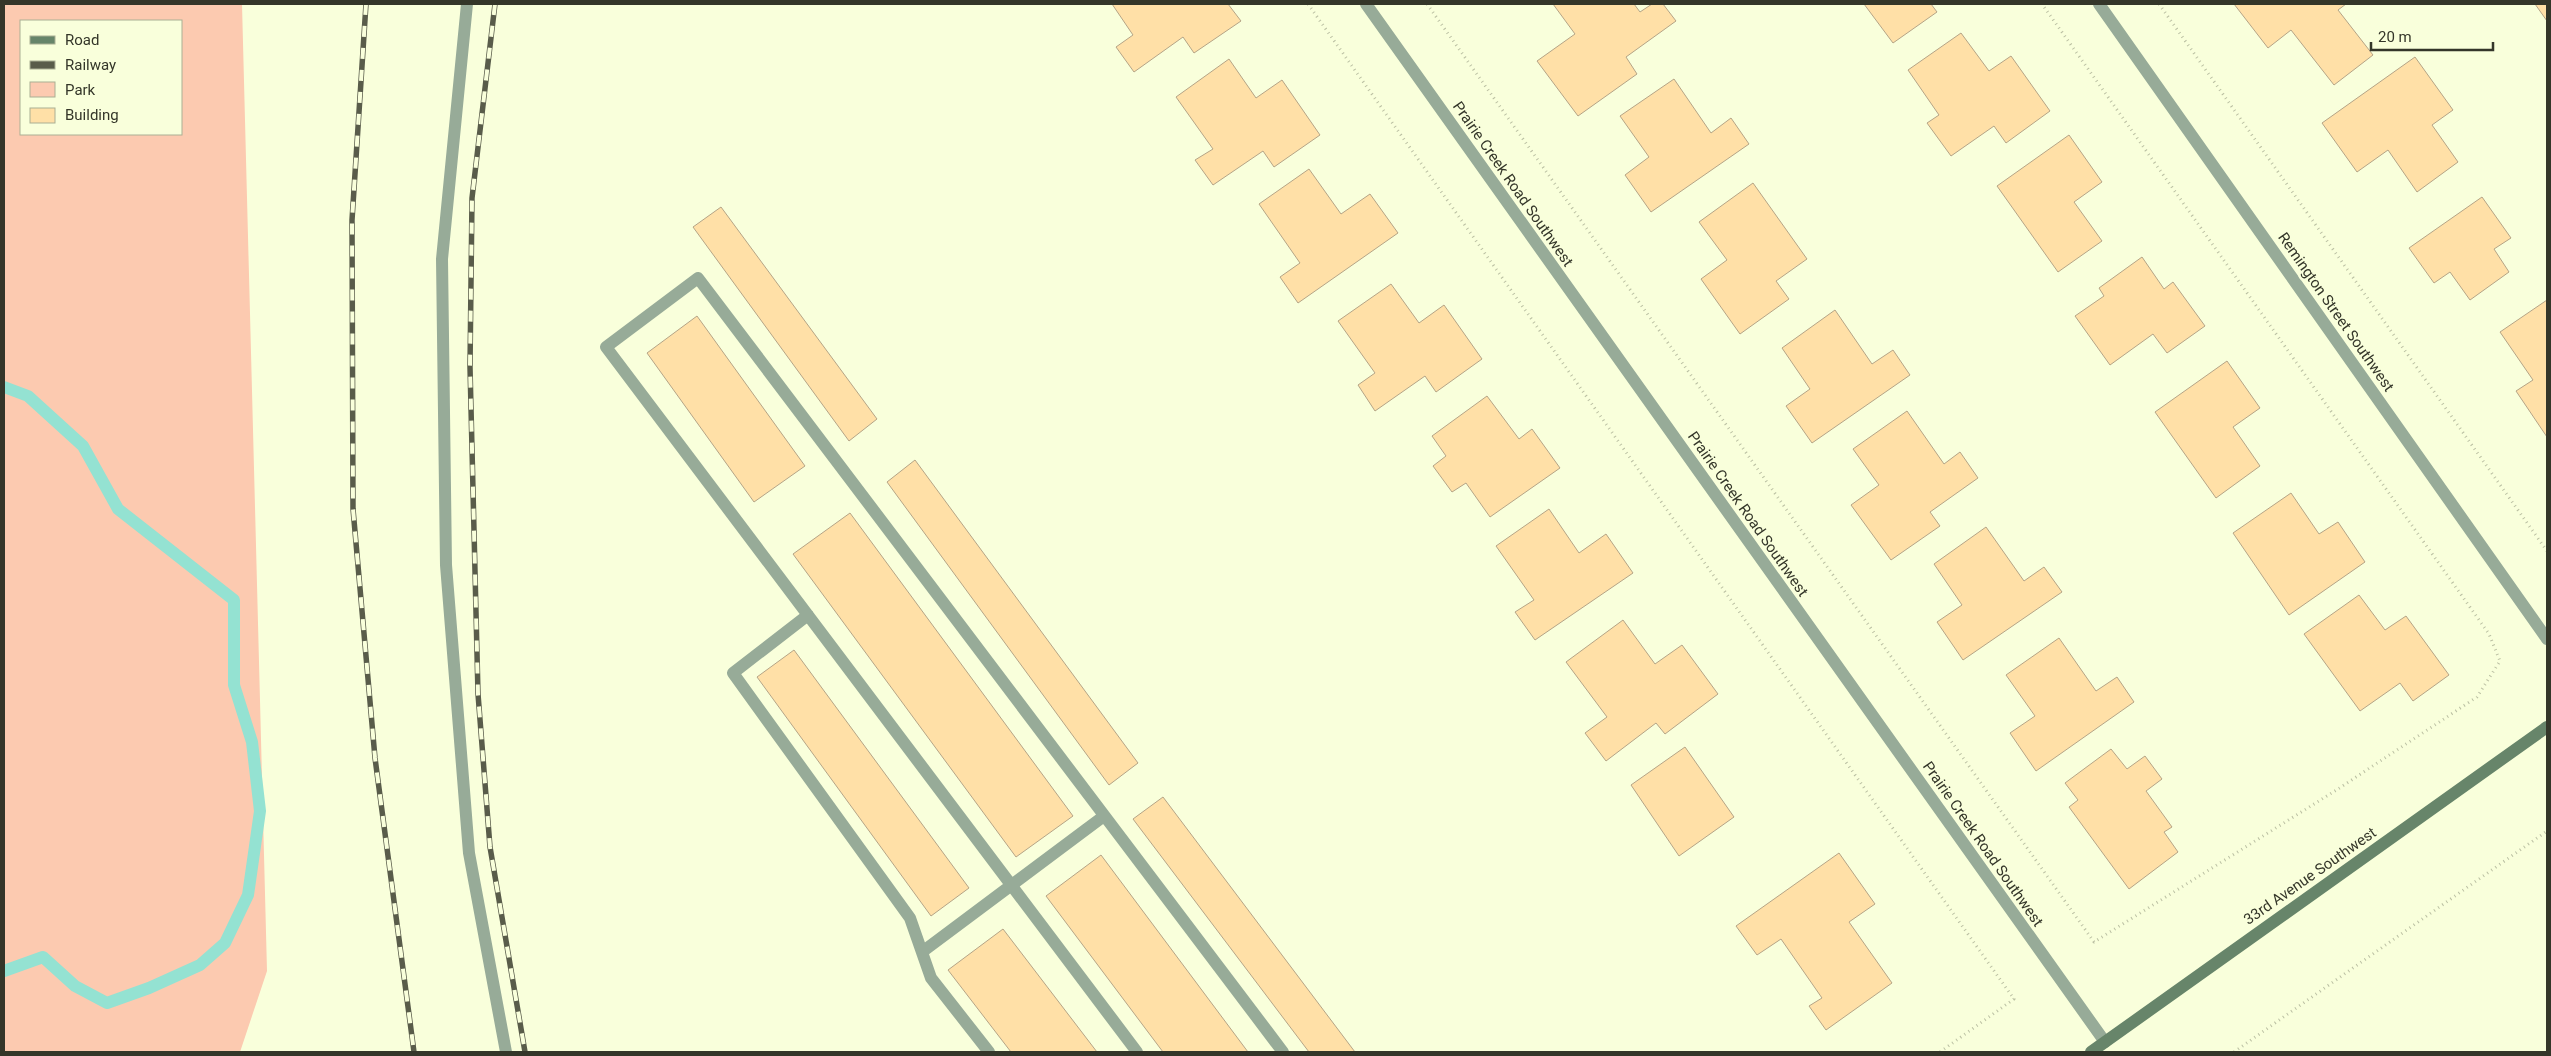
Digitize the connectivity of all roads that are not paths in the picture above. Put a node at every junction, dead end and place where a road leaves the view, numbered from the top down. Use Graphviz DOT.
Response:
graph roads {
  1 [pos="467,4"];
  2 [pos="1366,4"];
  3 [pos="2099,4"];
  4 [pos="808,615"];
  5 [pos="2547,639"];
  6 [pos="2547,727"];
  7 [pos="1104,816"];
  8 [pos="1012,886"];
  9 [pos="922,952"];
  10 [pos="2105,1042"];
  11 [pos="506,1052"];
  12 [pos="989,1052"];
  13 [pos="1137,1052"];
  14 [pos="1283,1052"];
  15 [pos="2091,1052"];
  1 -- 11 [label="street"];
  2 -- 10 [label="street, Prairie Creek Road Southwest"];
  3 -- 5 [label="street, Remington Street Southwest"];
  4 -- 7 [label="street"];
  4 -- 8 [label="street"];
  4 -- 9 [label="street"];
  6 -- 10 [label="street, 33rd Avenue Southwest"];
  7 -- 8 [label="street"];
  7 -- 14 [label="street"];
  8 -- 9 [label="street"];
  8 -- 13 [label="street"];
  9 -- 12 [label="street"];
  10 -- 15 [label="street, 33rd Avenue Southwest"];
}
